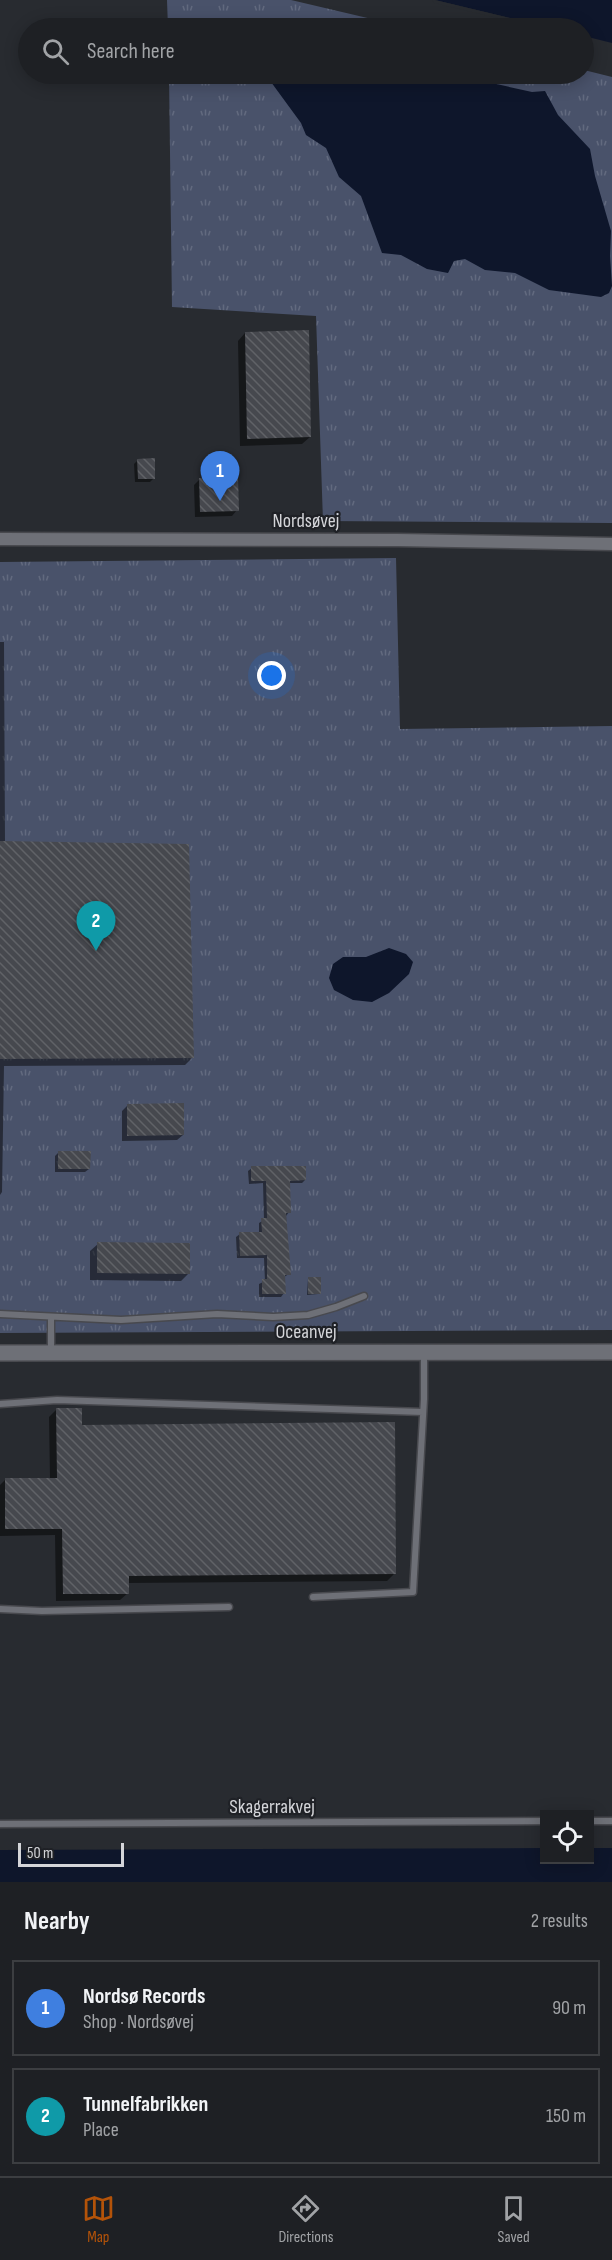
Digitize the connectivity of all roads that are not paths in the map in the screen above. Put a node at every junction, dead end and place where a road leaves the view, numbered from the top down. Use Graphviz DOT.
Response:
graph roads {
  1 [pos="0,539"];
  2 [pos="612,544"];
  3 [pos="364,1296"];
  4 [pos="0,1314"];
  5 [pos="51,1317"];
  6 [pos="423,1352"];
  7 [pos="612,1352"];
  8 [pos="0,1353"];
  9 [pos="51,1353"];
  10 [pos="0,1404"];
  11 [pos="423,1413"];
  12 [pos="314,1597"];
  13 [pos="229,1607"];
  14 [pos="0,1609"];
  15 [pos="540,1821"];
  16 [pos="594,1821"];
  17 [pos="612,1821"];
  18 [pos="0,1824"];
  1 -- 2 [label="street, Nordsøvej"];
  3 -- 5 [label="lane"];
  4 -- 5 [label="lane"];
  5 -- 9 [label="lane"];
  6 -- 7 [label="street, Oceanvej"];
  6 -- 9 [label="street, Oceanvej"];
  6 -- 11 [label="lane"];
  8 -- 9 [label="street, Oceanvej"];
  10 -- 11 [label="lane"];
  11 -- 12 [label="lane"];
  13 -- 14 [label="lane"];
  15 -- 18 [label="lane, Skagerrakvej"];
  16 -- 17 [label="lane"];
}
